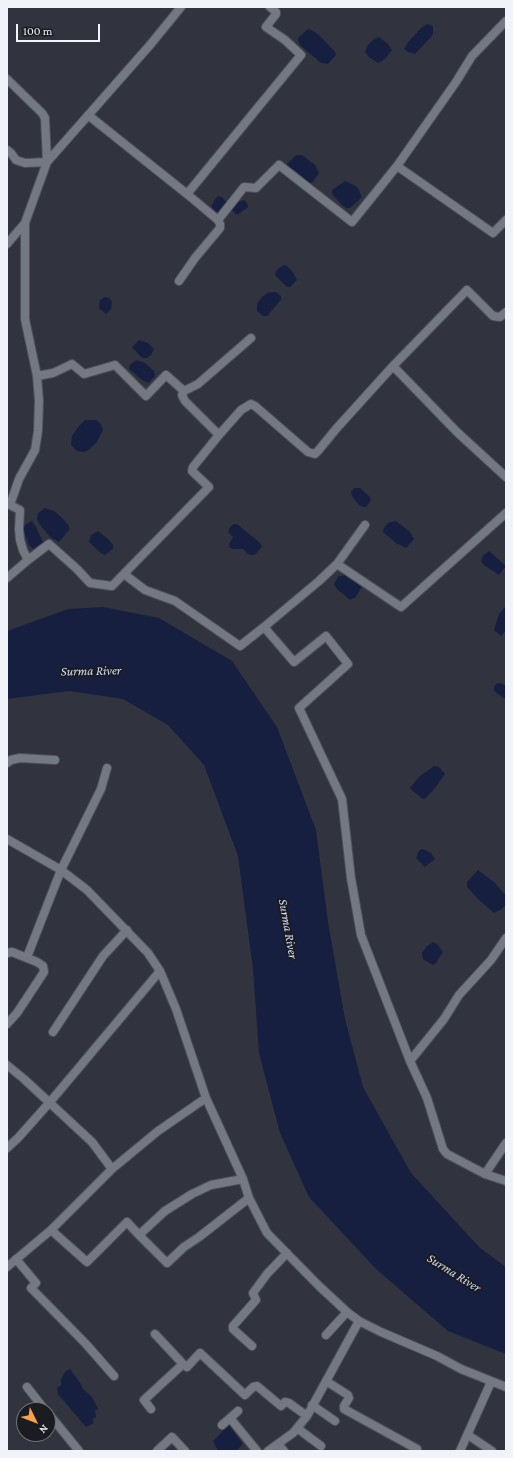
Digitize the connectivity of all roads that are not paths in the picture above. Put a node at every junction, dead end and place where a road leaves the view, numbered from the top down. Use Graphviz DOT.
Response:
graph roads {
  1 [pos="181,7"];
  2 [pos="270,7"];
  3 [pos="506,21"];
  4 [pos="7,79"];
  5 [pos="88,115"];
  6 [pos="7,150"];
  7 [pos="47,162"];
  8 [pos="397,166"];
  9 [pos="187,194"];
  10 [pos="218,220"];
  11 [pos="506,220"];
  12 [pos="25,223"];
  13 [pos="7,244"];
  14 [pos="179,281"];
  15 [pos="506,312"];
  16 [pos="251,338"];
  17 [pos="393,366"];
  18 [pos="37,376"];
  19 [pos="184,391"];
  20 [pos="219,435"];
  21 [pos="506,477"];
  22 [pos="506,514"];
  23 [pos="365,525"];
  24 [pos="28,560"];
  25 [pos="337,564"];
  26 [pos="124,574"];
  27 [pos="7,578"];
  28 [pos="264,627"];
  29 [pos="55,760"];
  30 [pos="7,763"];
  31 [pos="107,768"];
  32 [pos="7,839"];
  33 [pos="61,870"];
  34 [pos="127,930"];
  35 [pos="506,938"];
  36 [pos="7,953"];
  37 [pos="27,957"];
  38 [pos="160,972"];
  39 [pos="7,1024"];
  40 [pos="54,1032"];
  41 [pos="410,1061"];
  42 [pos="7,1065"];
  43 [pos="206,1098"];
  44 [pos="50,1102"];
  45 [pos="506,1143"];
  46 [pos="7,1148"];
  47 [pos="112,1169"];
  48 [pos="485,1174"];
  49 [pos="243,1179"];
  50 [pos="506,1181"];
  51 [pos="249,1198"];
  52 [pos="51,1230"];
  53 [pos="139,1235"];
  54 [pos="287,1253"];
  55 [pos="16,1259"];
  56 [pos="7,1267"];
  57 [pos="347,1312"];
  58 [pos="359,1321"];
  59 [pos="155,1334"];
  60 [pos="326,1335"];
  61 [pos="252,1346"];
  62 [pos="183,1364"];
  63 [pos="114,1376"];
  64 [pos="326,1381"];
  65 [pos="491,1382"];
  66 [pos="27,1387"];
  67 [pos="506,1387"];
  68 [pos="39,1402"];
  69 [pos="312,1405"];
  70 [pos="151,1409"];
  71 [pos="238,1411"];
  72 [pos="307,1416"];
  73 [pos="230,1418"];
  74 [pos="336,1421"];
  75 [pos="56,1423"];
  76 [pos="222,1424"];
  77 [pos="297,1428"];
  78 [pos="468,1435"];
  79 [pos="278,1444"];
  80 [pos="321,1446"];
  81 [pos="79,1451"];
  82 [pos="157,1451"];
  83 [pos="185,1451"];
  84 [pos="257,1451"];
  85 [pos="268,1451"];
  86 [pos="284,1451"];
  87 [pos="416,1451"];
  88 [pos="460,1451"];
  89 [pos="492,1451"];
  1 -- 5 [label="street"];
  2 -- 9 [label="street"];
  3 -- 8 [label="street"];
  4 -- 7 [label="street"];
  5 -- 7 [label="street"];
  5 -- 9 [label="street"];
  6 -- 7 [label="street"];
  7 -- 12 [label="street"];
  8 -- 10 [label="street"];
  8 -- 11 [label="street"];
  9 -- 10 [label="street"];
  10 -- 14 [label="street"];
  12 -- 13 [label="street"];
  12 -- 18 [label="street"];
  15 -- 17 [label="street"];
  16 -- 19 [label="street"];
  17 -- 20 [label="street"];
  17 -- 21 [label="street"];
  18 -- 19 [label="street"];
  18 -- 24 [label="street"];
  19 -- 20 [label="street"];
  20 -- 26 [label="street"];
  22 -- 25 [label="street"];
  23 -- 25 [label="street"];
  24 -- 26 [label="street"];
  24 -- 27 [label="street"];
  25 -- 28 [label="street"];
  26 -- 28 [label="street"];
  28 -- 41 [label="street"];
  29 -- 30 [label="street"];
  31 -- 33 [label="street"];
  32 -- 33 [label="street"];
  33 -- 34 [label="street"];
  33 -- 37 [label="street"];
  34 -- 38 [label="street"];
  34 -- 40 [label="street"];
  35 -- 41 [label="street"];
  36 -- 37 [label="street"];
  37 -- 39 [label="street"];
  38 -- 43 [label="street"];
  38 -- 44 [label="street"];
  41 -- 48 [label="street"];
  42 -- 44 [label="street"];
  43 -- 47 [label="street"];
  43 -- 49 [label="street"];
  44 -- 46 [label="street"];
  44 -- 47 [label="street"];
  45 -- 48 [label="street"];
  47 -- 52 [label="street"];
  48 -- 50 [label="street"];
  49 -- 51 [label="street"];
  49 -- 53 [label="street"];
  51 -- 53 [label="street"];
  51 -- 54 [label="street"];
  52 -- 53 [label="street"];
  52 -- 55 [label="street"];
  54 -- 57 [label="street"];
  54 -- 61 [label="street"];
  55 -- 56 [label="street"];
  55 -- 63 [label="street"];
  57 -- 58 [label="street"];
  57 -- 60 [label="street"];
  58 -- 64 [label="street"];
  58 -- 65 [label="street"];
  59 -- 62 [label="street"];
  62 -- 70 [label="street"];
  62 -- 72 [label="street"];
  64 -- 69 [label="street"];
  64 -- 87 [label="street"];
  65 -- 67 [label="street"];
  65 -- 78 [label="street"];
  66 -- 68 [label="street"];
  69 -- 72 [label="street"];
  69 -- 74 [label="street"];
  71 -- 73 [label="street"];
  72 -- 77 [label="street"];
  73 -- 76 [label="street"];
  73 -- 84 [label="street"];
  75 -- 81 [label="street"];
  77 -- 79 [label="street"];
  77 -- 80 [label="street"];
  78 -- 88 [label="street"];
  78 -- 89 [label="street"];
  79 -- 85 [label="street"];
  79 -- 86 [label="street"];
  82 -- 83 [label="street"];
}
